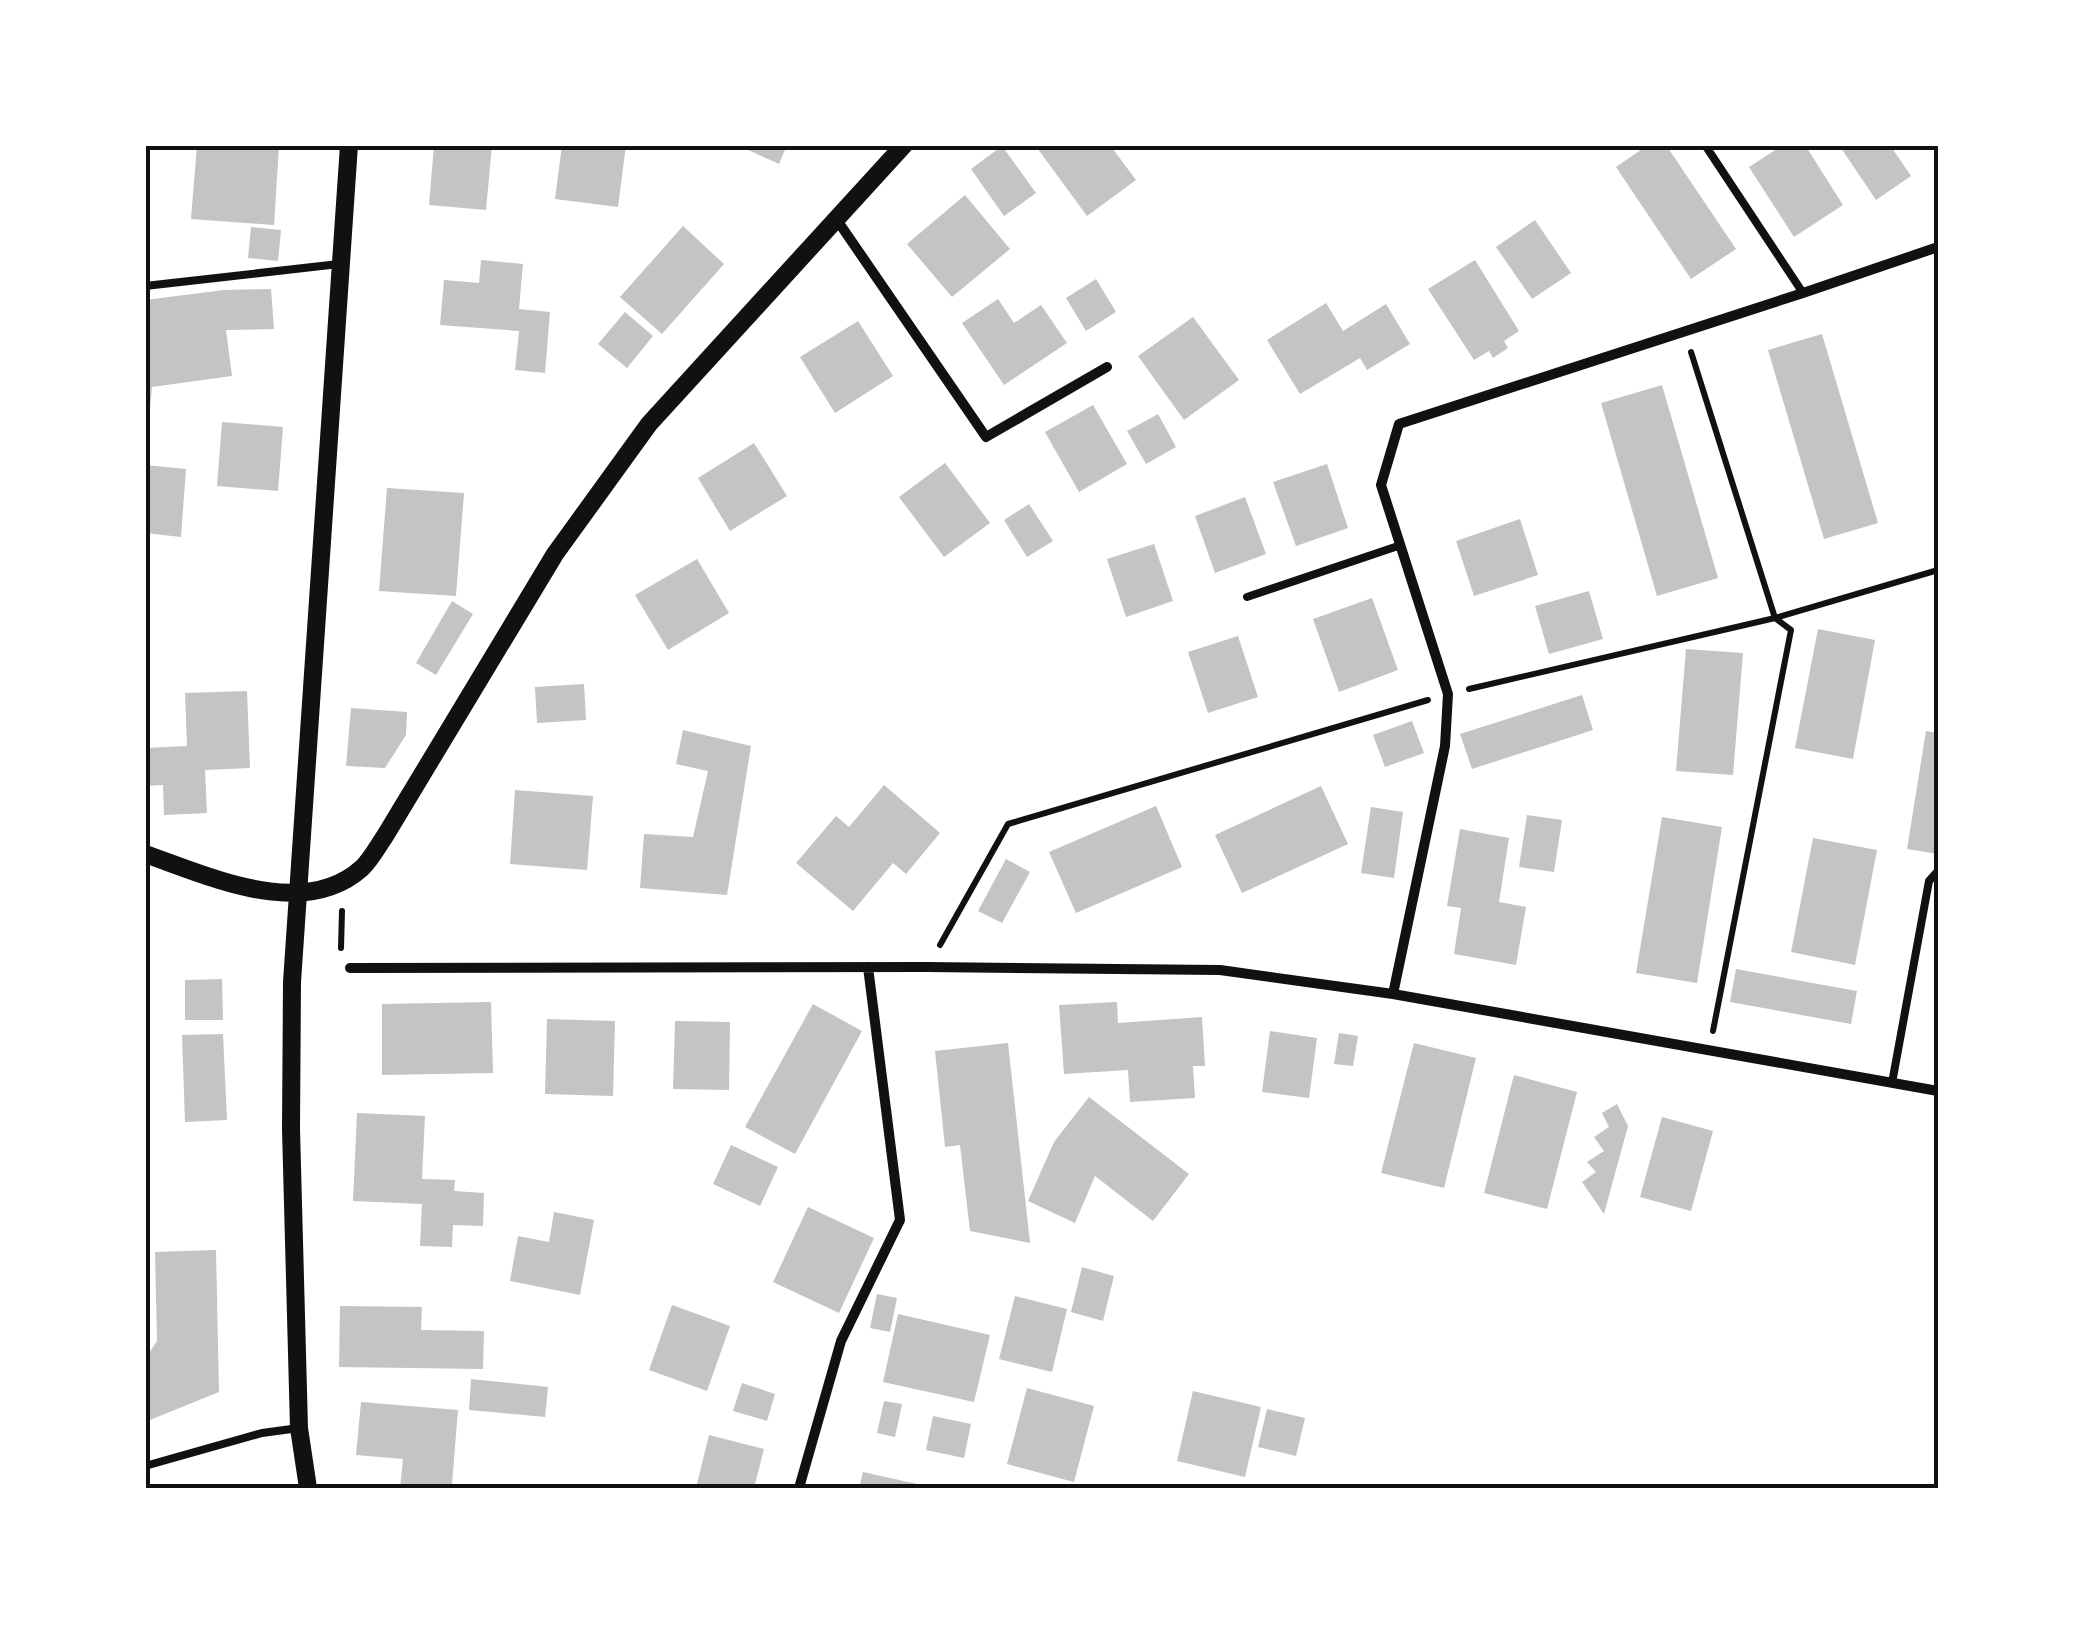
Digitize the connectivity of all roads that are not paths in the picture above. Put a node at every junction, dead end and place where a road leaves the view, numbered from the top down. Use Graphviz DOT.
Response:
graph roads {
  1 [pos="349,145"];
  2 [pos="904,145"];
  3 [pos="1705,145"];
  4 [pos="836,220"];
  5 [pos="1938,247"];
  6 [pos="340,264"];
  7 [pos="145,286"];
  8 [pos="1803,293"];
  9 [pos="1107,367"];
  10 [pos="1401,545"];
  11 [pos="1247,597"];
  12 [pos="145,854"];
  13 [pos="1938,871"];
  14 [pos="299,894"];
  15 [pos="868,967"];
  16 [pos="350,968"];
  17 [pos="1393,994"];
  18 [pos="1892,1083"];
  19 [pos="1938,1091"];
  20 [pos="299,1428"];
  21 [pos="145,1466"];
  22 [pos="308,1488"];
  23 [pos="799,1488"];
  1 -- 6 [label="street"];
  2 -- 4 [label="street"];
  3 -- 8 [label="lane"];
  4 -- 9 [label="street"];
  4 -- 14 [label="street"];
  5 -- 8 [label="street"];
  6 -- 7 [label="lane"];
  6 -- 14 [label="street"];
  8 -- 10 [label="street"];
  10 -- 11 [label="lane"];
  10 -- 17 [label="street"];
  12 -- 14 [label="street"];
  13 -- 18 [label="lane"];
  14 -- 20 [label="street"];
  15 -- 16 [label="street"];
  15 -- 17 [label="street"];
  15 -- 23 [label="street"];
  17 -- 18 [label="street"];
  18 -- 19 [label="street"];
  20 -- 21 [label="lane"];
  20 -- 22 [label="street"];
}
